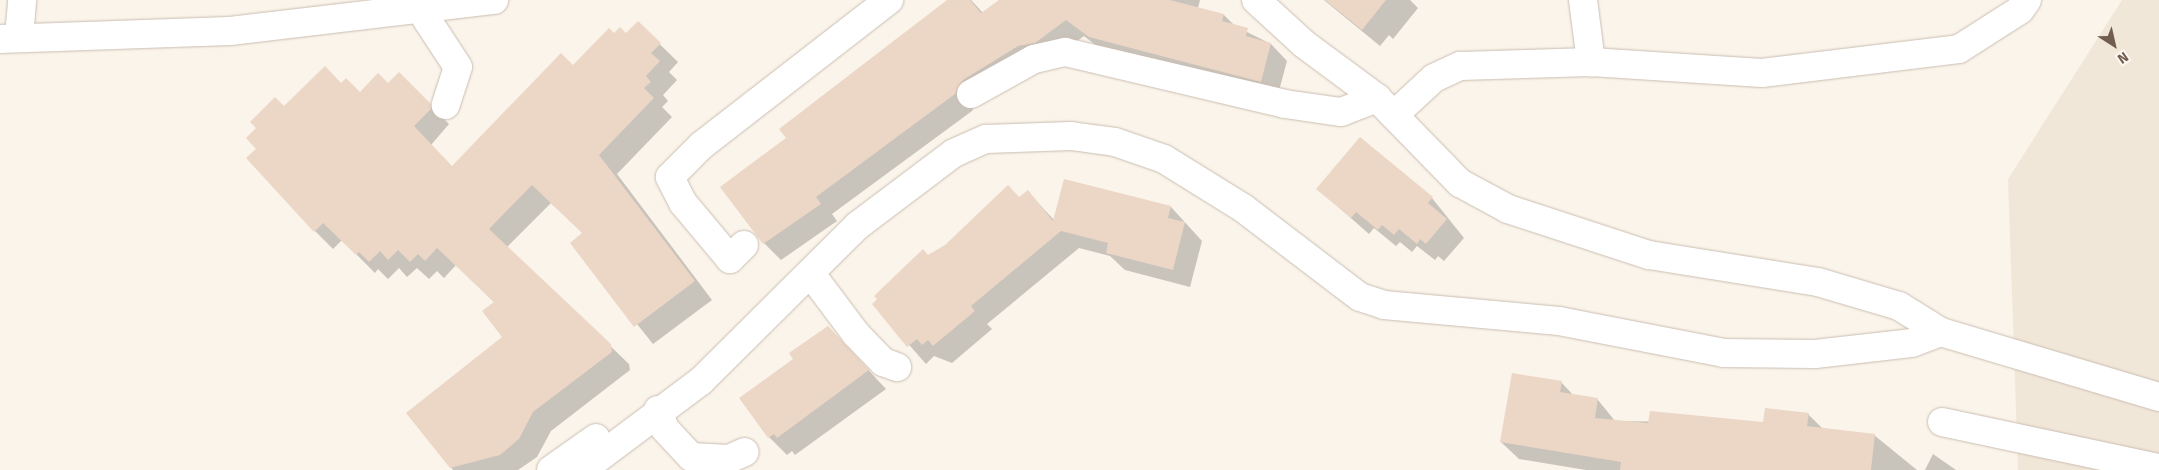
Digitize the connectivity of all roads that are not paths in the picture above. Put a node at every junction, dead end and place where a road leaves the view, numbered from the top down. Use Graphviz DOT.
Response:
graph roads {
  1 [pos="22,0"];
  2 [pos="494,0"];
  3 [pos="889,0"];
  4 [pos="1256,0"];
  5 [pos="1583,0"];
  6 [pos="2027,0"];
  7 [pos="420,9"];
  8 [pos="10,38"];
  9 [pos="1591,62"];
  10 [pos="970,94"];
  11 [pos="446,104"];
  12 [pos="1385,106"];
  13 [pos="744,246"];
  14 [pos="811,274"];
  15 [pos="1941,332"];
  16 [pos="897,368"];
  17 [pos="701,380"];
  18 [pos="2159,397"];
  19 [pos="658,410"];
  20 [pos="1942,422"];
  21 [pos="745,452"];
  22 [pos="2159,468"];
  23 [pos="551,470"];
  24 [pos="582,470"];
  1 -- 8 [label="street"];
  2 -- 7 [label="street"];
  3 -- 13 [label="street"];
  4 -- 12 [label="street"];
  5 -- 9 [label="street"];
  6 -- 9 [label="street"];
  7 -- 8 [label="street"];
  7 -- 11 [label="street"];
  9 -- 12 [label="street"];
  10 -- 12 [label="street"];
  12 -- 15 [label="street"];
  14 -- 15 [label="street"];
  14 -- 16 [label="street"];
  14 -- 17 [label="street"];
  15 -- 18 [label="street"];
  17 -- 19 [label="street"];
  17 -- 23 [label="street"];
  19 -- 21 [label="street"];
  19 -- 24 [label="street"];
  20 -- 22 [label="street"];
}
